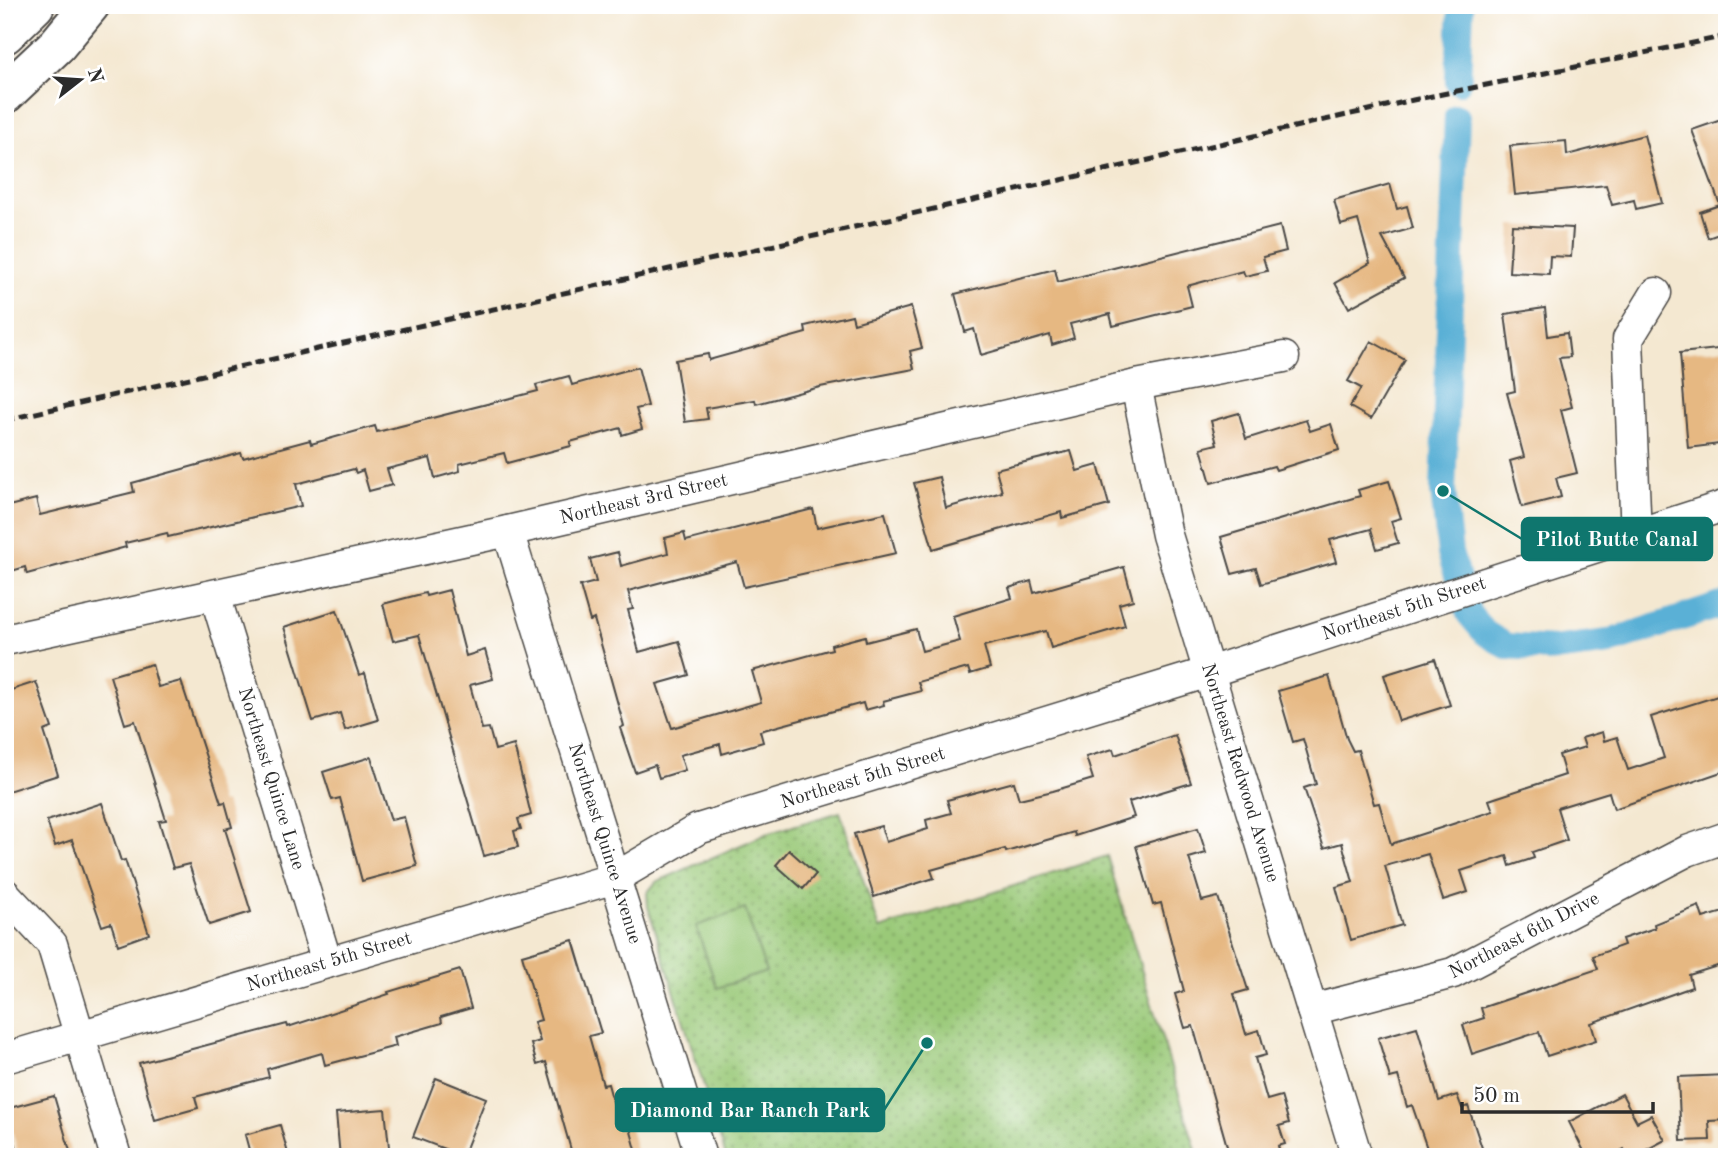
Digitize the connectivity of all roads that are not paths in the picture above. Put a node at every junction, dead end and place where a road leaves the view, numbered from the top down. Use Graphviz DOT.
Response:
graph roads {
  1 [pos="35,5"];
  2 [pos="90,5"];
  3 [pos="5,34"];
  4 [pos="5,94"];
  5 [pos="1656,293"];
  6 [pos="1284,357"];
  7 [pos="1136,385"];
  8 [pos="1727,505"];
  9 [pos="508,531"];
  10 [pos="1636,536"];
  11 [pos="215,595"];
  12 [pos="5,640"];
  13 [pos="1209,672"];
  14 [pos="1727,837"];
  15 [pos="615,878"];
  16 [pos="5,894"];
  17 [pos="327,963"];
  18 [pos="1312,1010"];
  19 [pos="80,1036"];
  20 [pos="5,1059"];
  21 [pos="116,1157"];
  22 [pos="701,1157"];
  23 [pos="1357,1157"];
  1 -- 3 [label="highway"];
  2 -- 4 [label="highway"];
  5 -- 10 [label="street"];
  6 -- 7 [label="street, Northeast 3rd Street"];
  7 -- 9 [label="street, Northeast 3rd Street"];
  7 -- 13 [label="street, Northeast Redwood Avenue"];
  8 -- 10 [label="street, Northeast 5th Street"];
  9 -- 11 [label="street, Northeast 3rd Street"];
  9 -- 15 [label="street, Northeast Quince Avenue"];
  10 -- 13 [label="street, Northeast 5th Street"];
  11 -- 12 [label="street, Northeast 3rd Street"];
  11 -- 17 [label="street, Northeast Quince Lane"];
  13 -- 15 [label="street, Northeast 5th Street"];
  13 -- 18 [label="street, Northeast Redwood Avenue"];
  14 -- 18 [label="street, Northeast 6th Drive"];
  15 -- 17 [label="street, Northeast 5th Street"];
  15 -- 22 [label="street, Northeast Quince Avenue"];
  16 -- 19 [label="street"];
  17 -- 19 [label="street, Northeast 5th Street"];
  18 -- 23 [label="street, Northeast Redwood Avenue"];
  19 -- 20 [label="street, Northeast 5th Street"];
  19 -- 21 [label="street"];
}
